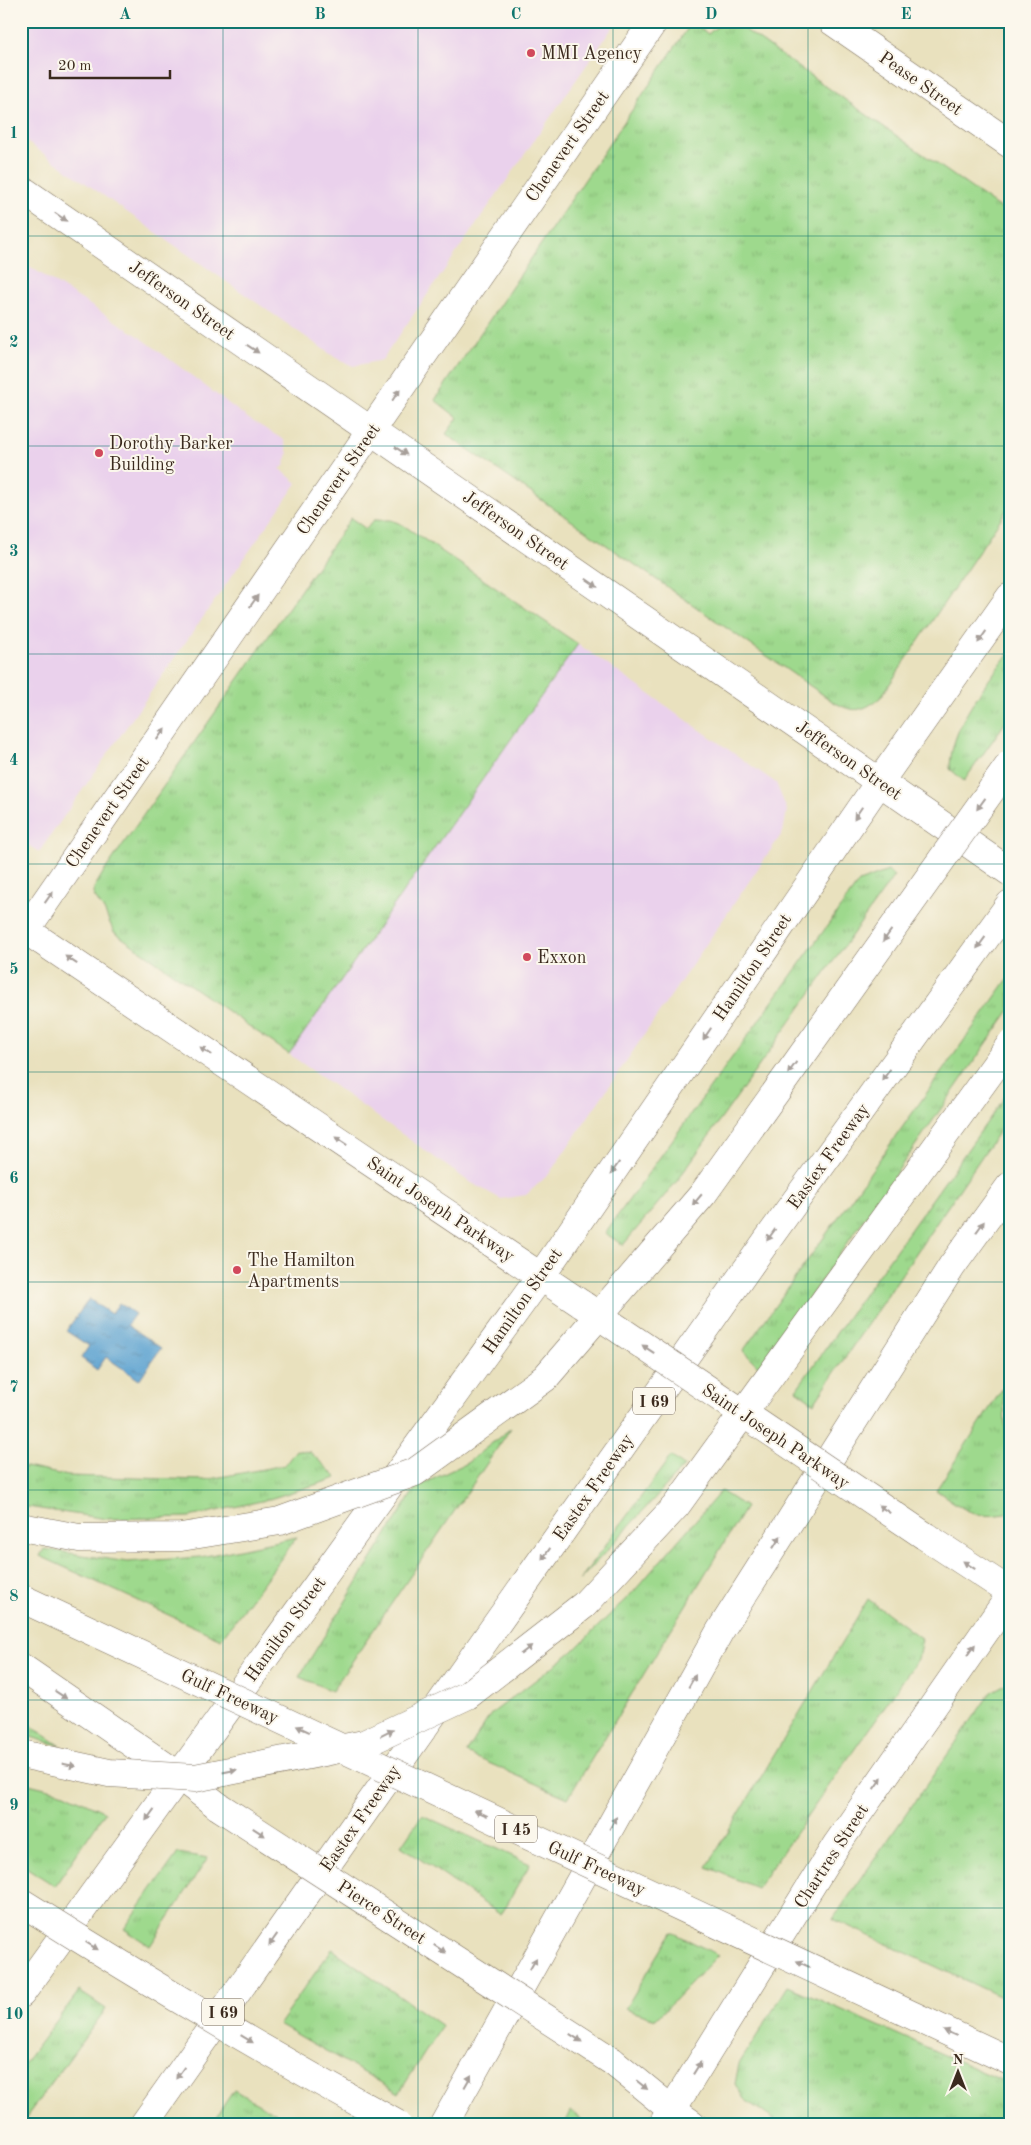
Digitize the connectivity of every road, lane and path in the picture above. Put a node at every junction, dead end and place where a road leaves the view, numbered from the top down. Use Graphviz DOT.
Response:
graph roads {
  1 [pos="654,21"];
  2 [pos="832,21"];
  3 [pos="1010,144"];
  4 [pos="21,189"];
  5 [pos="371,430"];
  6 [pos="1010,597"];
  7 [pos="1010,764"];
  8 [pos="880,781"];
  9 [pos="1010,872"];
  10 [pos="1010,904"];
  11 [pos="23,931"];
  12 [pos="1010,1045"];
  13 [pos="1010,1186"];
  14 [pos="541,1276"];
  15 [pos="21,1526"];
  16 [pos="1010,1592"];
  17 [pos="1010,1596"];
  18 [pos="21,1598"];
  19 [pos="21,1667"];
  20 [pos="21,1754"];
  21 [pos="178,1775"];
  22 [pos="21,1902"];
  23 [pos="21,1994"];
  24 [pos="1010,2061"];
  25 [pos="676,2119"];
  26 [pos="144,2124"];
  27 [pos="397,2124"];
  28 [pos="444,2124"];
  5 -- 1 [label="main road, Chenevert Street, one-way"];
  2 -- 3 [label="main road, Pease Street"];
  4 -- 5 [label="main road, Jefferson Street, one-way"];
  5 -- 8 [label="main road, Jefferson Street, one-way"];
  11 -- 5 [label="main road, Chenevert Street, one-way"];
  6 -- 8 [label="main road, Hamilton Street, one-way"];
  7 -- 15 [label="main road, one-way, bridge"];
  8 -- 9 [label="main road, Jefferson Street"];
  8 -- 14 [label="main road, Hamilton Street, one-way"];
  10 -- 26 [label="main road, Eastex Freeway / I 69, one-way"];
  14 -- 11 [label="main road, Saint Joseph Parkway, one-way"];
  20 -- 12 [label="main road, one-way, bridge"];
  28 -- 13 [label="main road, one-way"];
  16 -- 14 [label="main road, Saint Joseph Parkway, one-way, bridge"];
  14 -- 21 [label="main road, Hamilton Street"];
  25 -- 17 [label="main road, Chartres Street, one-way"];
  24 -- 18 [label="main road, Gulf Freeway / I 45, one-way, bridge"];
  19 -- 21 [label="main road, Pierce Street, one-way"];
  21 -- 23 [label="main road, Hamilton Street, one-way"];
  21 -- 25 [label="main road, Pierce Street, one-way, bridge"];
  22 -- 27 [label="main road, one-way, bridge"];
}
